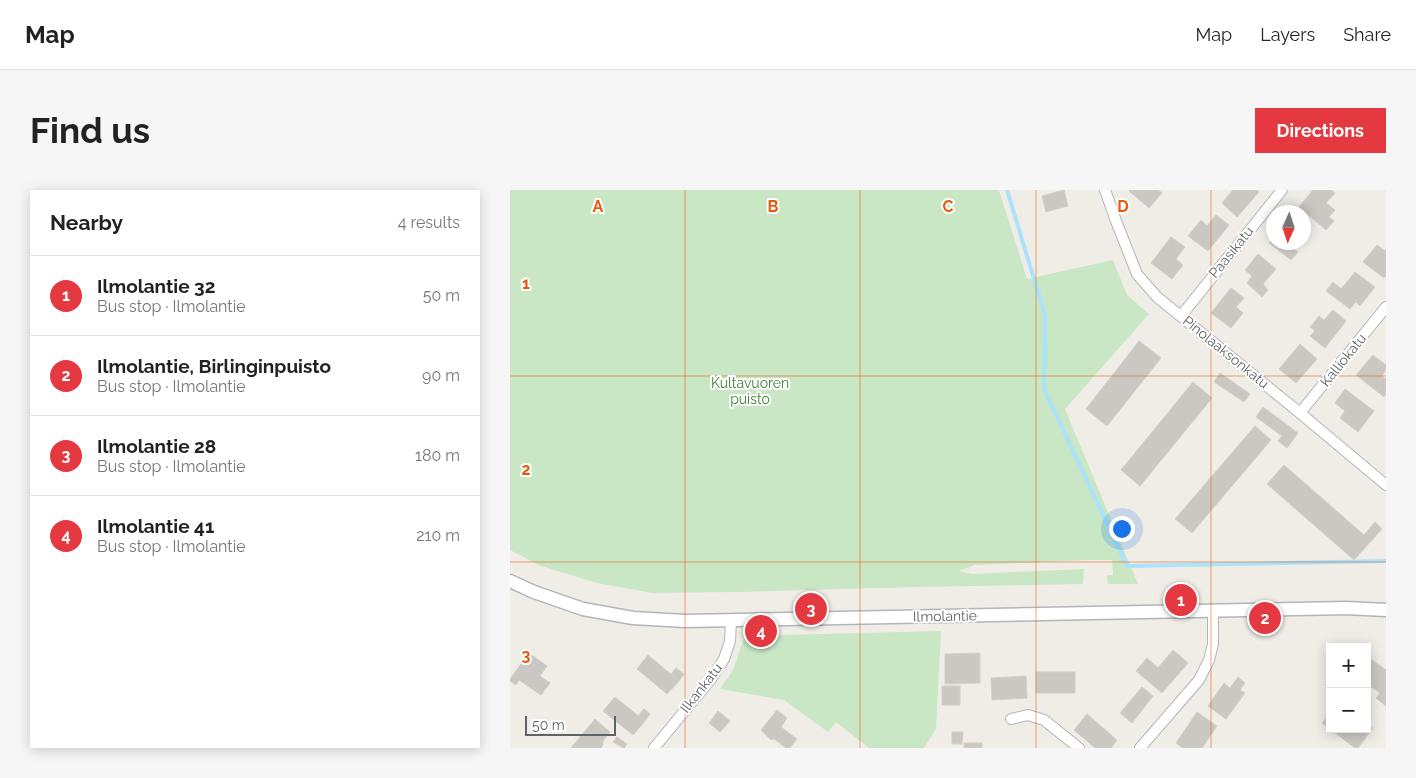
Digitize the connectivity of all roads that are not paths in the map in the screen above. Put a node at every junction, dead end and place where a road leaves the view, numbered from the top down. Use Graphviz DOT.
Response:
graph roads {
  1 [pos="1105,190"];
  2 [pos="1282,190"];
  3 [pos="1386,307"];
  4 [pos="1180,316"];
  5 [pos="1300,413"];
  6 [pos="1386,485"];
  7 [pos="510,581"];
  8 [pos="1213,610"];
  9 [pos="1386,610"];
  10 [pos="731,621"];
  11 [pos="1011,719"];
  12 [pos="654,748"];
  13 [pos="1079,748"];
  14 [pos="1140,748"];
  1 -- 4 [label="street, Pinolaaksonkatu"];
  2 -- 4 [label="street, Paasikatu"];
  3 -- 5 [label="street, Kalliokatu"];
  4 -- 5 [label="street, Pinolaaksonkatu"];
  5 -- 6 [label="street, Pinolaaksonkatu"];
  7 -- 10 [label="street, Ilmolantie"];
  8 -- 9 [label="street, Ilmolantie"];
  8 -- 10 [label="street, Ilmolantie"];
  8 -- 14 [label="street"];
  10 -- 12 [label="street, Ilkankatu"];
  11 -- 13 [label="street"];
}
